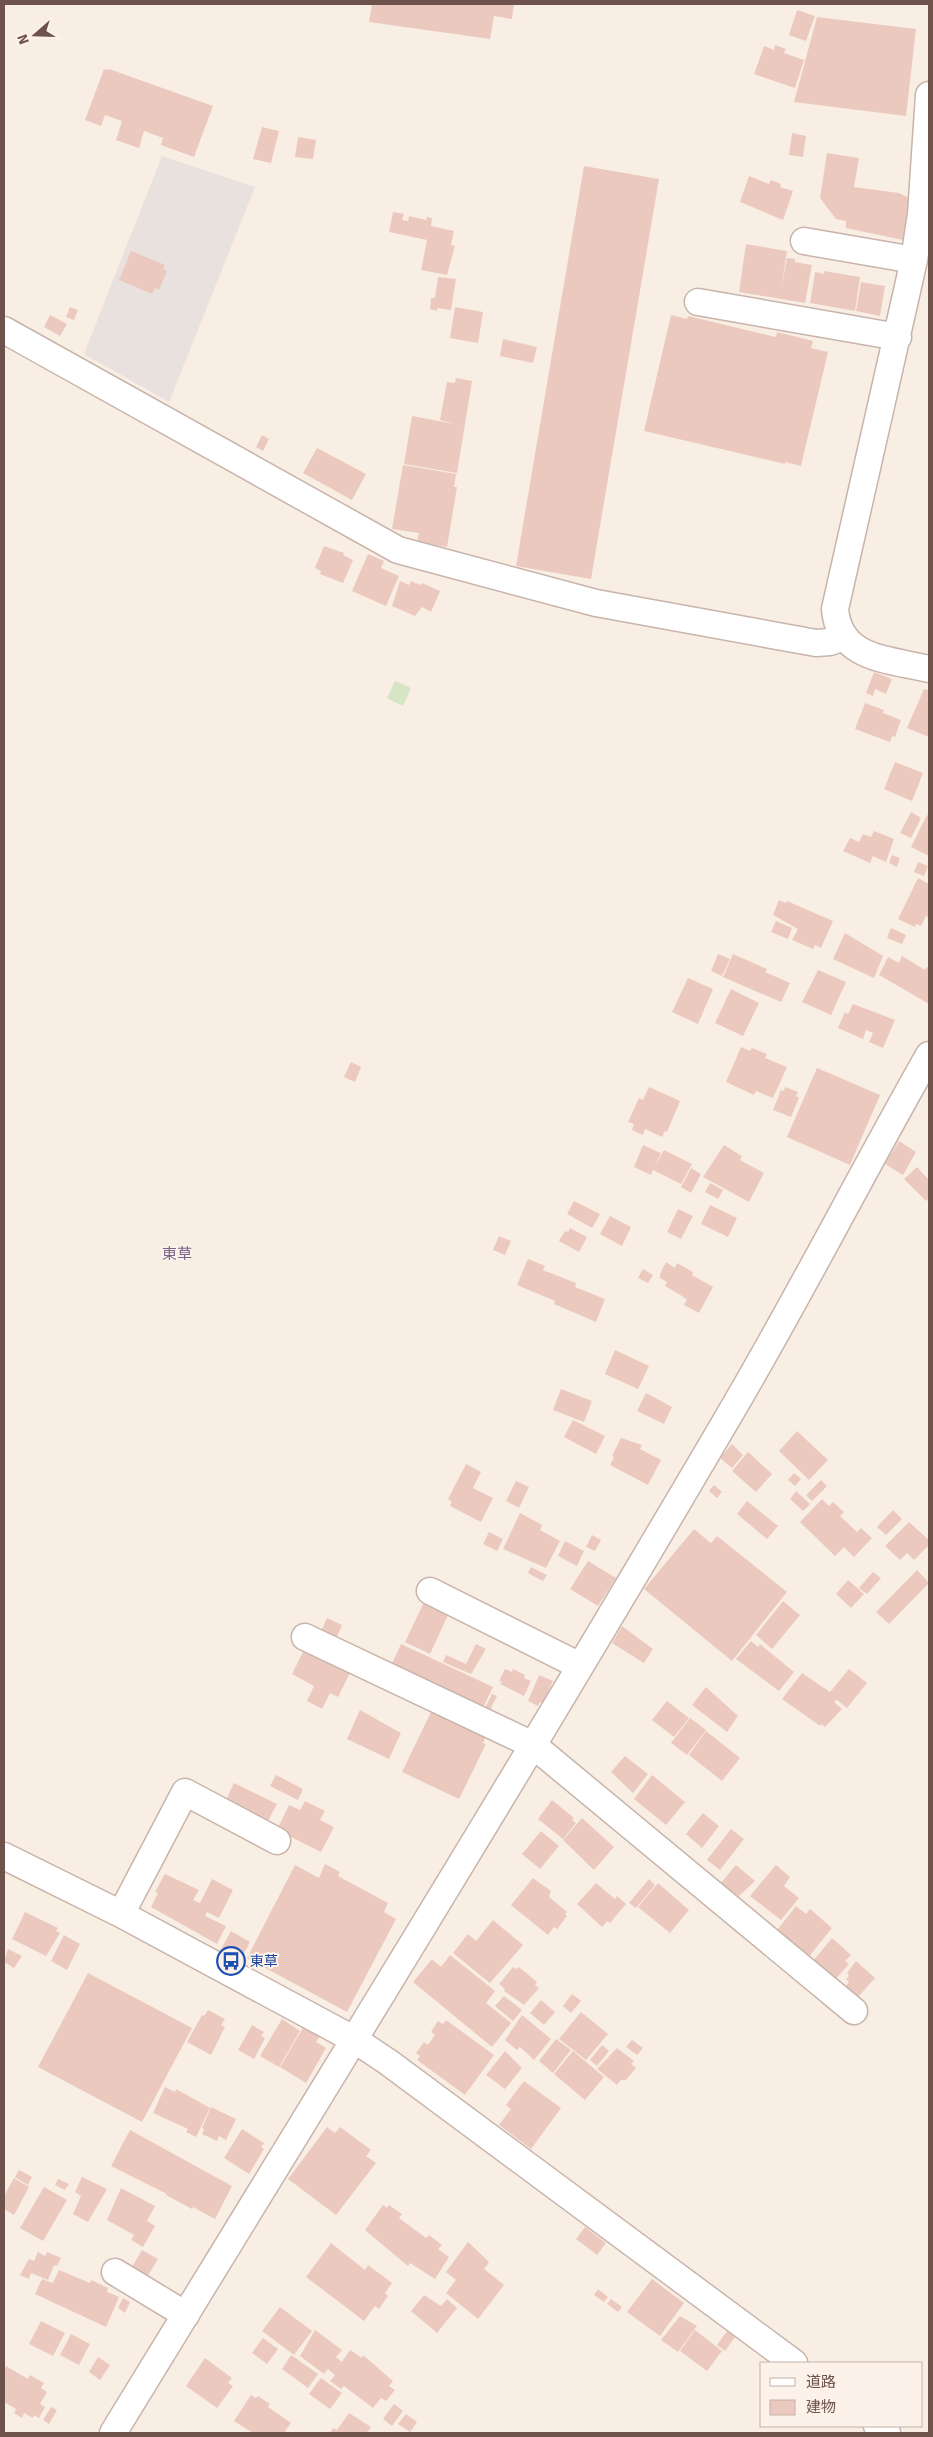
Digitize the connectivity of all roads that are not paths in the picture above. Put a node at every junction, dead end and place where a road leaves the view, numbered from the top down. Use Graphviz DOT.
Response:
graph roads {
  1 [pos="929,95"];
  2 [pos="804,241"];
  3 [pos="914,260"];
  4 [pos="698,302"];
  5 [pos="4,330"];
  6 [pos="898,336"];
  7 [pos="843,637"];
  8 [pos="929,669"];
  9 [pos="929,1055"];
  10 [pos="430,1591"];
  11 [pos="305,1637"];
  12 [pos="580,1666"];
  13 [pos="533,1746"];
  14 [pos="277,1841"];
  15 [pos="4,1856"];
  16 [pos="121,1914"];
  17 [pos="854,2011"];
  18 [pos="355,2040"];
  19 [pos="115,2272"];
  20 [pos="186,2315"];
  21 [pos="793,2362"];
  22 [pos="113,2433"];
  1 -- 3 [label="street"];
  2 -- 3 [label="street"];
  3 -- 6 [label="street"];
  4 -- 6 [label="street"];
  5 -- 7 [label="street"];
  6 -- 7 [label="street"];
  7 -- 8 [label="street"];
  9 -- 12 [label="street"];
  10 -- 12 [label="street"];
  11 -- 13 [label="street"];
  12 -- 13 [label="street"];
  13 -- 17 [label="street"];
  13 -- 18 [label="street"];
  14 -- 16 [label="street"];
  15 -- 16 [label="street"];
  16 -- 18 [label="street"];
  18 -- 20 [label="street"];
  18 -- 21 [label="street"];
  19 -- 20 [label="street"];
  20 -- 22 [label="street"];
}
